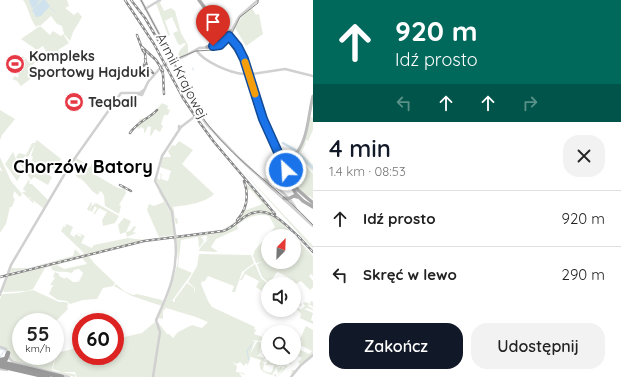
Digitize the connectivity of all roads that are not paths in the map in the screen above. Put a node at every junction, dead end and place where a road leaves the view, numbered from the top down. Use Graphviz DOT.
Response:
graph roads {
  1 [pos="141,0"];
  2 [pos="160,0"];
  3 [pos="199,1"];
  4 [pos="258,1"];
  5 [pos="145,8"];
  6 [pos="211,17"];
  7 [pos="234,26"];
  8 [pos="216,27"];
  9 [pos="230,31"];
  10 [pos="226,32"];
  11 [pos="216,37"];
  12 [pos="227,39"];
  13 [pos="211,46"];
  14 [pos="196,50"];
  15 [pos="240,51"];
  16 [pos="172,61"];
  17 [pos="162,66"];
  18 [pos="246,66"];
  19 [pos="312,75"];
  20 [pos="313,96"];
  21 [pos="196,109"];
  22 [pos="196,115"];
  23 [pos="204,120"];
  24 [pos="275,146"];
  25 [pos="293,158"];
  26 [pos="242,160"];
  27 [pos="284,166"];
  28 [pos="288,182"];
  29 [pos="281,184"];
  30 [pos="274,185"];
  31 [pos="278,190"];
  32 [pos="282,193"];
  33 [pos="288,198"];
  34 [pos="303,201"];
  35 [pos="312,201"];
  36 [pos="296,210"];
  37 [pos="313,226"];
  38 [pos="0,293"];
  39 [pos="0,347"];
  40 [pos="8,353"];
  41 [pos="311,357"];
  42 [pos="12,361"];
  43 [pos="0,364"];
  44 [pos="12,364"];
  45 [pos="21,365"];
  46 [pos="47,371"];
  47 [pos="40,377"];
  48 [pos="48,377"];
  49 [pos="58,377"];
  50 [pos="69,377"];
  51 [pos="153,377"];
  52 [pos="292,377"];
  1 -- 5 [label="street, Armii Krajowej"];
  2 -- 5 [label="street"];
  3 -- 6 [label="main road"];
  3 -- 8 [label="main road"];
  4 -- 7 [label="street"];
  5 -- 16 [label="street, Armii Krajowej"];
  6 -- 10 [label="main road"];
  6 -- 18 [label="main road"];
  7 -- 9 [label="street"];
  7 -- 12 [label="street"];
  8 -- 11 [label="main road"];
  8 -- 12 [label="main road"];
  9 -- 10 [label="main road"];
  9 -- 12 [label="street"];
  10 -- 12 [label="main road"];
  11 -- 12 [label="main road"];
  11 -- 13 [label="main road"];
  12 -- 13 [label="street"];
  12 -- 15 [label="street"];
  12 -- 28 [label="main road"];
  13 -- 14 [label="street"];
  14 -- 16 [label="street"];
  14 -- 19 [label="street, bridge"];
  15 -- 18 [label="main road"];
  16 -- 21 [label="street, Armii Krajowej"];
  17 -- 38 [label="street"];
  18 -- 24 [label="main road"];
  20 -- 25 [label="main road"];
  21 -- 22 [label="street"];
  21 -- 23 [label="street, Armii Krajowej"];
  22 -- 23 [label="street"];
  22 -- 51 [label="street"];
  23 -- 26 [label="street, Armii Krajowej"];
  24 -- 25 [label="main road"];
  24 -- 27 [label="main road"];
  25 -- 27 [label="main road"];
  25 -- 28 [label="street, bridge"];
  26 -- 30 [label="street, Armii Krajowej"];
  26 -- 31 [label="street, Armii Krajowej"];
  27 -- 28 [label="main road"];
  28 -- 29 [label="street"];
  28 -- 33 [label="main road"];
  28 -- 34 [label="main road"];
  28 -- 35 [label="main road"];
  28 -- 35 [label="main road"];
  29 -- 30 [label="street"];
  29 -- 31 [label="street"];
  29 -- 32 [label="street"];
  30 -- 31 [label="street, Armii Krajowej"];
  31 -- 32 [label="street"];
  31 -- 33 [label="street"];
  32 -- 33 [label="street"];
  33 -- 34 [label="main road"];
  33 -- 36 [label="street"];
  33 -- 36 [label="street"];
  34 -- 35 [label="main road"];
  36 -- 37 [label="street"];
  39 -- 40 [label="street"];
  40 -- 42 [label="street"];
  40 -- 43 [label="highway"];
  41 -- 52 [label="street"];
  43 -- 44 [label="highway"];
  43 -- 47 [label="street"];
  43 -- 48 [label="highway"];
  43 -- 49 [label="highway"];
  45 -- 46 [label="street"];
  46 -- 49 [label="highway"];
  46 -- 50 [label="street"];
}
